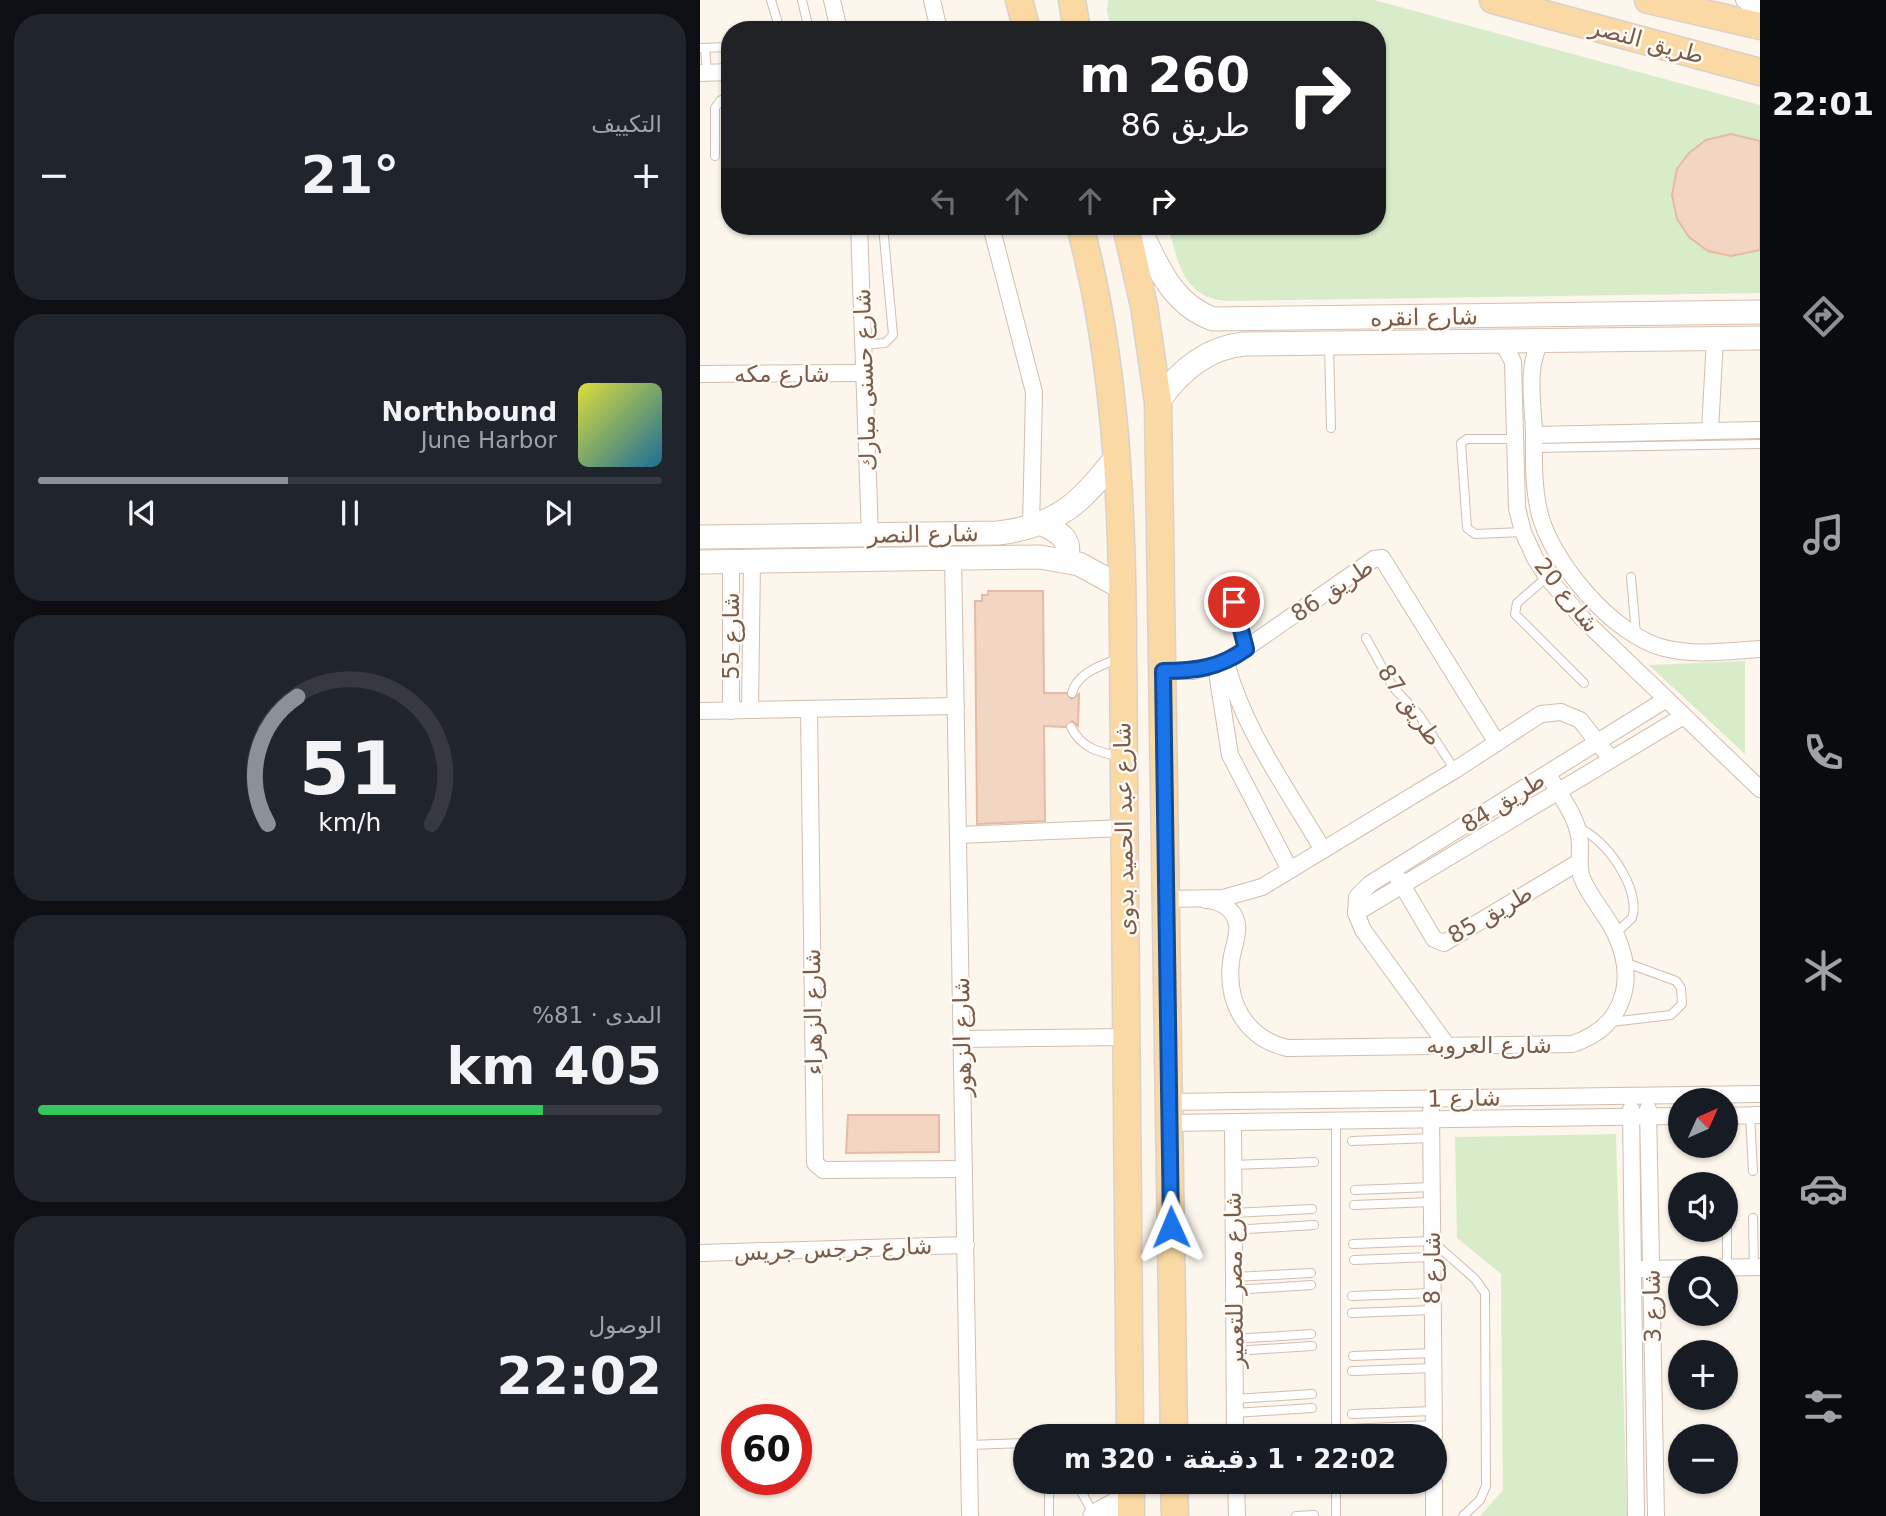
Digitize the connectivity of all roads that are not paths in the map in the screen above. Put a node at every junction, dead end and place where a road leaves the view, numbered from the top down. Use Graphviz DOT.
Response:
graph roads {
  1 [pos="771,0"];
  2 [pos="802,0"];
  3 [pos="832,0"];
  4 [pos="932,0"];
  5 [pos="1019,0"];
  6 [pos="1072,0"];
  7 [pos="1493,0"];
  8 [pos="1648,0"];
  9 [pos="1744,0"];
  10 [pos="1760,10"];
  11 [pos="777,21"];
  12 [pos="807,21"];
  13 [pos="837,21"];
  14 [pos="937,21"];
  15 [pos="1025,21"];
  16 [pos="1076,21"];
  17 [pos="1760,26"];
  18 [pos="721,47"];
  19 [pos="702,48"];
  20 [pos="721,72"];
  21 [pos="1760,72"];
  22 [pos="703,73"];
  23 [pos="721,102"];
  24 [pos="715,156"];
  25 [pos="859,235"];
  26 [pos="884,235"];
  27 [pos="993,235"];
  28 [pos="1082,235"];
  29 [pos="1128,235"];
  30 [pos="1143,235"];
  31 [pos="1760,312"];
  32 [pos="1213,319"];
  33 [pos="1544,338"];
  34 [pos="1715,338"];
  35 [pos="1760,338"];
  36 [pos="1500,339"];
  37 [pos="1329,342"];
  38 [pos="863,345"];
  39 [pos="1217,349"];
  40 [pos="864,373"];
  41 [pos="700,374"];
  42 [pos="1158,402"];
  43 [pos="1331,428"];
  44 [pos="1760,430"];
  45 [pos="1710,431"];
  46 [pos="1513,439"];
  47 [pos="1534,442"];
  48 [pos="1760,444"];
  49 [pos="1117,456"];
  50 [pos="1037,526"];
  51 [pos="1523,532"];
  52 [pos="870,535"];
  53 [pos="700,537"];
  54 [pos="953,558"];
  55 [pos="742,561"];
  56 [pos="1065,561"];
  57 [pos="700,562"];
  58 [pos="1547,577"];
  59 [pos="1631,577"];
  60 [pos="1227,578"];
  61 [pos="1121,587"];
  62 [pos="1598,605"];
  63 [pos="1583,619"];
  64 [pos="1636,636"];
  65 [pos="1366,638"];
  66 [pos="1246,649"];
  67 [pos="1760,649"];
  68 [pos="1122,657"];
  69 [pos="1221,664"];
  70 [pos="1163,671"];
  71 [pos="1584,683"];
  72 [pos="1072,693"];
  73 [pos="1665,700"];
  74 [pos="956,706"];
  75 [pos="809,709"];
  76 [pos="750,710"];
  77 [pos="700,711"];
  78 [pos="731,711"];
  79 [pos="1682,716"];
  80 [pos="1071,727"];
  81 [pos="1497,743"];
  82 [pos="1599,743"];
  83 [pos="1124,758"];
  84 [pos="1611,760"];
  85 [pos="1455,770"];
  86 [pos="1548,774"];
  87 [pos="1760,789"];
  88 [pos="1558,792"];
  89 [pos="1124,828"];
  90 [pos="1577,828"];
  91 [pos="958,835"];
  92 [pos="1323,850"];
  93 [pos="1579,862"];
  94 [pos="1290,870"];
  95 [pos="1393,870"];
  96 [pos="1402,885"];
  97 [pos="1166,899"];
  98 [pos="1206,900"];
  99 [pos="1356,913"];
  100 [pos="1616,933"];
  101 [pos="1624,962"];
  102 [pos="1611,1022"];
  103 [pos="1127,1037"];
  104 [pos="962,1039"];
  105 [pos="1446,1044"];
  106 [pos="1760,1094"];
  107 [pos="1630,1096"];
  108 [pos="1647,1096"];
  109 [pos="1431,1098"];
  110 [pos="1169,1112"];
  111 [pos="1755,1115"];
  112 [pos="1648,1116"];
  113 [pos="1668,1116"];
  114 [pos="1631,1117"];
  115 [pos="1432,1119"];
  116 [pos="1336,1121"];
  117 [pos="1233,1123"];
  118 [pos="1432,1138"];
  119 [pos="1352,1141"];
  120 [pos="1314,1162"];
  121 [pos="1233,1166"];
  122 [pos="964,1169"];
  123 [pos="1753,1171"];
  124 [pos="1354,1190"];
  125 [pos="1432,1194"];
  126 [pos="1354,1205"];
  127 [pos="1312,1209"];
  128 [pos="1233,1213"];
  129 [pos="1754,1218"];
  130 [pos="1314,1225"];
  131 [pos="1233,1230"];
  132 [pos="1353,1244"];
  133 [pos="966,1245"];
  134 [pos="1432,1249"];
  135 [pos="700,1253"];
  136 [pos="1354,1260"];
  137 [pos="1757,1267"];
  138 [pos="1738,1268"];
  139 [pos="1633,1269"];
  140 [pos="1651,1269"];
  141 [pos="1668,1269"];
  142 [pos="1311,1273"];
  143 [pos="1234,1284"];
  144 [pos="1311,1285"];
  145 [pos="1432,1293"];
  146 [pos="1352,1296"];
  147 [pos="1433,1310"];
  148 [pos="1352,1313"];
  149 [pos="1311,1334"];
  150 [pos="1234,1345"];
  151 [pos="1312,1346"];
  152 [pos="1353,1356"];
  153 [pos="1433,1360"];
  154 [pos="1352,1371"];
  155 [pos="1312,1394"];
  156 [pos="1235,1406"];
  157 [pos="1312,1408"];
  158 [pos="1352,1414"];
  159 [pos="1129,1424"];
  160 [pos="1174,1424"];
  161 [pos="1236,1424"];
  162 [pos="1336,1424"];
  163 [pos="1433,1424"];
  164 [pos="1013,1443"];
  165 [pos="969,1445"];
  166 [pos="1049,1494"];
  167 [pos="1082,1494"];
  168 [pos="1174,1494"];
  169 [pos="1236,1494"];
  170 [pos="1336,1494"];
  171 [pos="1434,1494"];
  172 [pos="1131,1498"];
  173 [pos="1314,1515"];
  174 [pos="971,1516"];
  175 [pos="1049,1516"];
  176 [pos="1094,1516"];
  177 [pos="1175,1516"];
  178 [pos="1237,1516"];
  179 [pos="1296,1516"];
  180 [pos="1336,1516"];
  181 [pos="1434,1516"];
  182 [pos="1463,1516"];
  183 [pos="1636,1516"];
  184 [pos="1656,1516"];
  1 -- 11 [label="lane"];
  2 -- 12 [label="lane"];
  3 -- 13 [label="street"];
  4 -- 14 [label="street"];
  5 -- 15 [label="main road"];
  6 -- 16 [label="main road"];
  7 -- 21 [label="main road, طريق النصر"];
  8 -- 17 [label="main road, طريق النصر"];
  9 -- 10 [label="street"];
  18 -- 19 [label="lane"];
  19 -- 22 [label="lane"];
  20 -- 22 [label="street"];
  23 -- 24 [label="lane"];
  25 -- 38 [label="street, شارع حسنى مبارك"];
  26 -- 38 [label="lane"];
  27 -- 50 [label="street"];
  28 -- 49 [label="main road, شارع عبد الحميد بدوى"];
  29 -- 42 [label="main road, شارع عبد الحميد بدوى"];
  30 -- 32 [label="street, شارع انقره"];
  31 -- 32 [label="street, شارع انقره"];
  32 -- 39 [label="street"];
  33 -- 34 [label="street, شارع انقره"];
  33 -- 36 [label="street, شارع انقره"];
  33 -- 47 [label="street, شارع 20"];
  34 -- 35 [label="street, شارع انقره"];
  34 -- 45 [label="street"];
  36 -- 37 [label="street, شارع انقره"];
  36 -- 46 [label="street, شارع 20"];
  37 -- 39 [label="street, شارع انقره"];
  37 -- 43 [label="lane"];
  38 -- 40 [label="street, شارع حسنى مبارك"];
  39 -- 42 [label="street, شارع انقره"];
  40 -- 41 [label="street, شارع مكه"];
  40 -- 52 [label="street, شارع حسنى مبارك"];
  42 -- 70 [label="main road, شارع عبد الحميد بدوى"];
  44 -- 45 [label="street"];
  45 -- 47 [label="street"];
  46 -- 51 [label="street, شارع 20"];
  46 -- 51 [label="lane"];
  47 -- 48 [label="lane"];
  47 -- 62 [label="street, شارع 20"];
  49 -- 50 [label="street, شارع النصر"];
  49 -- 61 [label="main road, شارع عبد الحميد بدوى"];
  50 -- 52 [label="street, شارع النصر"];
  50 -- 56 [label="street"];
  51 -- 58 [label="street, شارع 20"];
  52 -- 53 [label="street, شارع النصر"];
  54 -- 55 [label="street, شارع النصر"];
  54 -- 56 [label="street, شارع النصر"];
  54 -- 74 [label="street, شارع الزهور"];
  55 -- 57 [label="street, شارع النصر"];
  55 -- 76 [label="street, شارع 55"];
  55 -- 78 [label="street, شارع 55"];
  56 -- 61 [label="street, شارع النصر"];
  58 -- 63 [label="street, شارع 20"];
  58 -- 71 [label="lane"];
  59 -- 64 [label="lane"];
  60 -- 66 [label="lane"];
  61 -- 68 [label="main road, شارع عبد الحميد بدوى"];
  62 -- 63 [label="street"];
  62 -- 64 [label="street, شارع 20"];
  63 -- 73 [label="street, شارع 20"];
  64 -- 67 [label="street, شارع 20"];
  65 -- 85 [label="lane, طريق 87"];
  66 -- 69 [label="street, طريق 86"];
  66 -- 81 [label="street, طريق 86"];
  68 -- 72 [label="lane"];
  68 -- 83 [label="main road, شارع عبد الحميد بدوى"];
  69 -- 70 [label="street, طريق 86"];
  69 -- 92 [label="street"];
  69 -- 94 [label="street"];
  70 -- 97 [label="main road, شارع عبد الحميد بدوى"];
  73 -- 79 [label="street, شارع 20"];
  73 -- 82 [label="street, طريق 84"];
  74 -- 75 [label="street"];
  74 -- 91 [label="street, شارع الزهور"];
  75 -- 76 [label="street"];
  75 -- 122 [label="street, شارع الزهراء"];
  76 -- 78 [label="street"];
  77 -- 78 [label="street"];
  79 -- 84 [label="street, طريق 84"];
  79 -- 87 [label="street, شارع 20"];
  80 -- 83 [label="lane"];
  81 -- 82 [label="street"];
  81 -- 85 [label="street"];
  82 -- 84 [label="street"];
  82 -- 86 [label="street, طريق 84"];
  83 -- 89 [label="main road, شارع عبد الحميد بدوى"];
  84 -- 88 [label="street, طريق 84"];
  85 -- 92 [label="street"];
  86 -- 88 [label="street"];
  86 -- 95 [label="street, طريق 84"];
  88 -- 90 [label="street"];
  88 -- 96 [label="street, طريق 84"];
  89 -- 91 [label="street"];
  89 -- 103 [label="main road, شارع عبد الحميد بدوى"];
  90 -- 93 [label="street"];
  90 -- 100 [label="lane"];
  91 -- 104 [label="street, شارع الزهور"];
  92 -- 94 [label="street"];
  93 -- 96 [label="street, طريق 85"];
  93 -- 100 [label="street"];
  94 -- 98 [label="street"];
  95 -- 96 [label="street, طريق 85"];
  95 -- 99 [label="street, طريق 84"];
  96 -- 99 [label="street, طريق 84"];
  97 -- 98 [label="street"];
  97 -- 110 [label="main road, شارع عبد الحميد بدوى"];
  98 -- 105 [label="street, شارع العروبه"];
  99 -- 105 [label="street"];
  100 -- 101 [label="street"];
  101 -- 102 [label="street"];
  101 -- 102 [label="lane"];
  102 -- 105 [label="street, شارع العروبه"];
  103 -- 104 [label="street"];
  103 -- 159 [label="main road, شارع عبد الحميد بدوى"];
  104 -- 122 [label="street, شارع الزهور"];
  106 -- 108 [label="street, شارع 1"];
  107 -- 108 [label="street, شارع 1"];
  107 -- 109 [label="street, شارع 1"];
  107 -- 114 [label="street, شارع 3"];
  108 -- 112 [label="street, شارع 3"];
  109 -- 110 [label="street, شارع 1"];
  109 -- 115 [label="street, شارع 8"];
  110 -- 117 [label="street, شارع 1"];
  110 -- 160 [label="main road, شارع عبد الحميد بدوى"];
  111 -- 123 [label="lane"];
  112 -- 113 [label="street, شارع 1"];
  112 -- 114 [label="street, شارع 1"];
  112 -- 140 [label="street, شارع 3"];
  114 -- 115 [label="street, شارع 1"];
  114 -- 139 [label="street, شارع 3"];
  115 -- 116 [label="street, شارع 1"];
  115 -- 118 [label="street, شارع 8"];
  116 -- 117 [label="street, شارع 1"];
  116 -- 162 [label="lane"];
  117 -- 121 [label="street, شارع مصر للتعمير"];
  118 -- 119 [label="lane"];
  118 -- 125 [label="street, شارع 8"];
  120 -- 121 [label="lane"];
  121 -- 128 [label="street, شارع مصر للتعمير"];
  122 -- 133 [label="street, شارع الزهور"];
  124 -- 125 [label="lane"];
  125 -- 126 [label="lane"];
  125 -- 134 [label="street, شارع 8"];
  127 -- 128 [label="lane"];
  128 -- 131 [label="street, شارع مصر للتعمير"];
  129 -- 137 [label="lane"];
  130 -- 131 [label="lane"];
  131 -- 143 [label="street, شارع مصر للتعمير"];
  132 -- 134 [label="lane"];
  133 -- 135 [label="street, شارع جرجس جريس"];
  133 -- 165 [label="street, شارع الزهور"];
  134 -- 136 [label="lane"];
  134 -- 145 [label="street, شارع 8"];
  134 -- 182 [label="lane"];
  137 -- 138 [label="street"];
  139 -- 140 [label="street"];
  139 -- 183 [label="street, شارع 3"];
  140 -- 141 [label="street"];
  140 -- 184 [label="street, شارع 3"];
  142 -- 143 [label="lane"];
  143 -- 144 [label="lane"];
  143 -- 150 [label="street, شارع مصر للتعمير"];
  145 -- 146 [label="lane"];
  145 -- 147 [label="street, شارع 8"];
  147 -- 148 [label="lane"];
  147 -- 153 [label="street, شارع 8"];
  149 -- 150 [label="lane"];
  150 -- 151 [label="lane"];
  150 -- 156 [label="street, شارع مصر للتعمير"];
  152 -- 153 [label="lane"];
  153 -- 154 [label="lane"];
  153 -- 163 [label="street, شارع 8"];
  155 -- 156 [label="lane"];
  156 -- 157 [label="lane"];
  156 -- 161 [label="street, شارع مصر للتعمير"];
  158 -- 163 [label="lane"];
  164 -- 165 [label="lane"];
  165 -- 174 [label="street, شارع الزهور"];
  166 -- 175 [label="lane"];
  167 -- 176 [label="lane"];
  168 -- 177 [label="main road"];
  169 -- 178 [label="street"];
  170 -- 180 [label="lane"];
  171 -- 181 [label="street"];
  172 -- 176 [label="street"];
  173 -- 179 [label="lane"];
}
